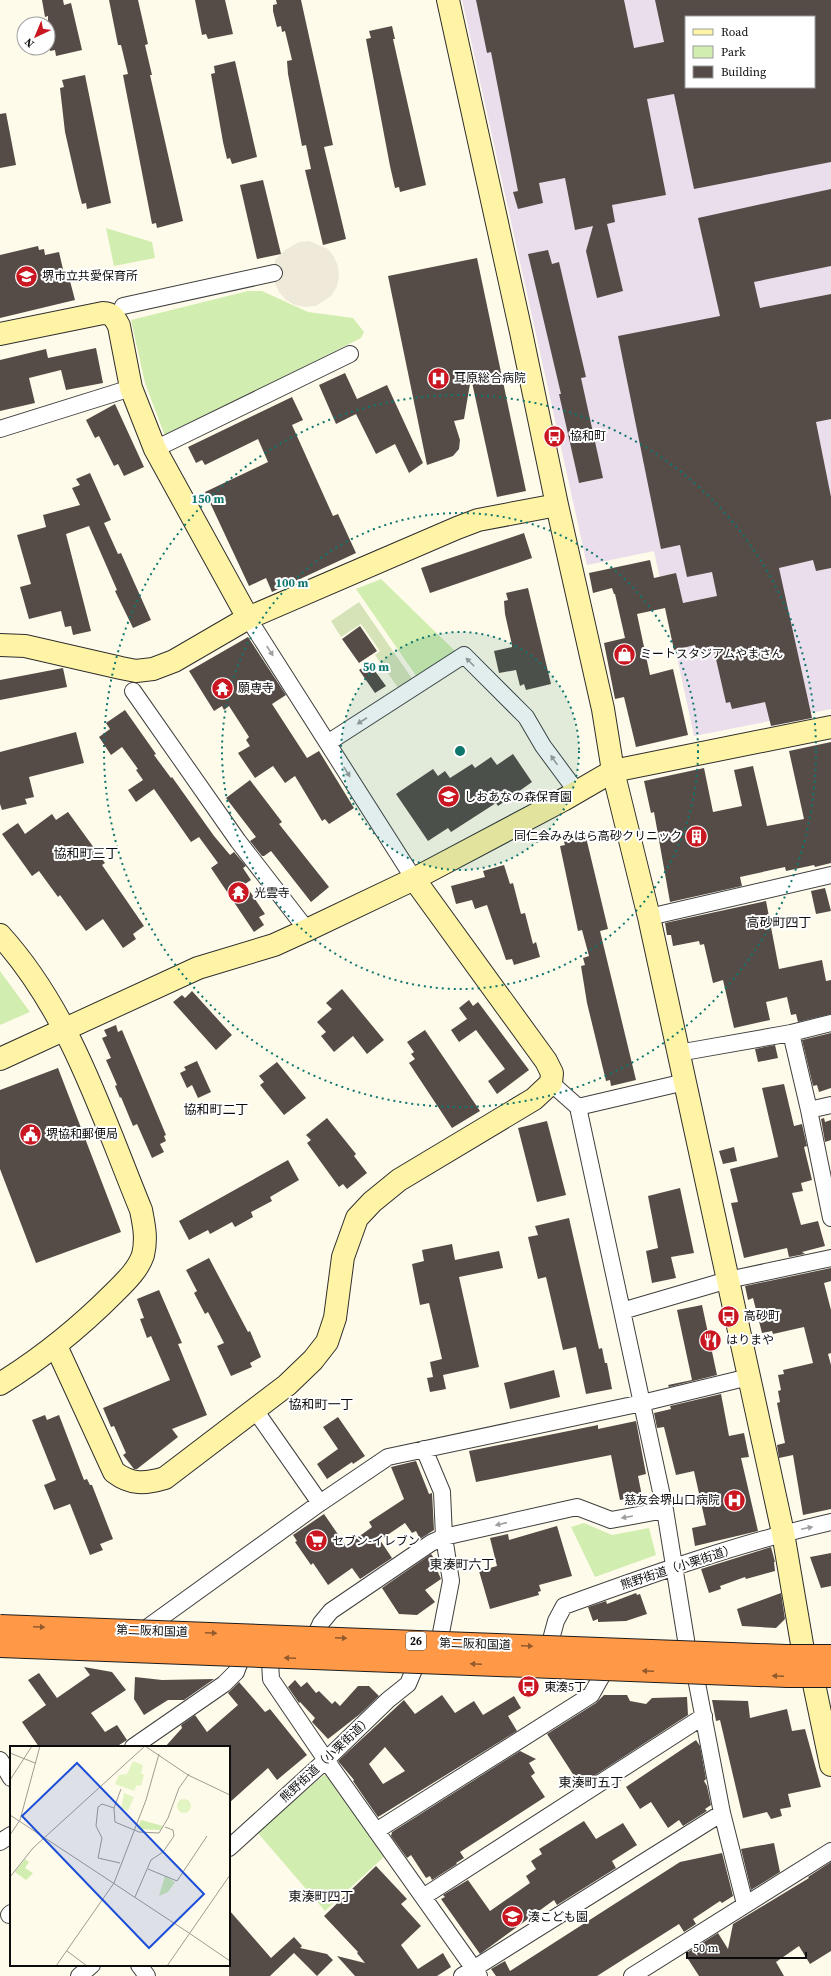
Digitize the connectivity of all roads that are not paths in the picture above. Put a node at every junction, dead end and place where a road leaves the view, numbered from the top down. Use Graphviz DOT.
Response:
graph roads {
  1 [pos="448,0"];
  2 [pos="274,273"];
  3 [pos="124,306"];
  4 [pos="0,334"];
  5 [pos="350,354"];
  6 [pos="131,388"];
  7 [pos="0,429"];
  8 [pos="155,449"];
  9 [pos="557,505"];
  10 [pos="248,618"];
  11 [pos="0,645"];
  12 [pos="133,691"];
  13 [pos="831,727"];
  14 [pos="328,742"];
  15 [pos="613,771"];
  16 [pos="577,792"];
  17 [pos="831,875"];
  18 [pos="414,879"];
  19 [pos="649,918"];
  20 [pos="308,930"];
  21 [pos="0,935"];
  22 [pos="831,1023"];
  23 [pos="64,1028"];
  24 [pos="791,1033"];
  25 [pos="678,1053"];
  26 [pos="0,1059"];
  27 [pos="685,1082"];
  28 [pos="551,1083"];
  29 [pos="831,1105"];
  30 [pos="578,1107"];
  31 [pos="809,1110"];
  32 [pos="831,1218"];
  33 [pos="831,1258"];
  34 [pos="728,1280"];
  35 [pos="622,1311"];
  36 [pos="56,1346"];
  37 [pos="749,1377"];
  38 [pos="0,1384"];
  39 [pos="642,1403"];
  40 [pos="255,1410"];
  41 [pos="424,1449"];
  42 [pos="320,1503"];
  43 [pos="665,1510"];
  44 [pos="831,1522"];
  45 [pos="783,1533"];
  46 [pos="444,1537"];
  47 [pos="675,1566"];
  48 [pos="0,1626"];
  49 [pos="148,1627"];
  50 [pos="316,1634"];
  51 [pos="440,1638"];
  52 [pos="550,1643"];
  53 [pos="0,1646"];
  54 [pos="687,1646"];
  55 [pos="831,1656"];
  56 [pos="241,1659"];
  57 [pos="270,1662"];
  58 [pos="416,1665"];
  59 [pos="604,1672"];
  60 [pos="831,1676"];
  61 [pos="696,1678"];
  62 [pos="704,1716"];
  63 [pos="134,1746"];
  64 [pos="0,1760"];
  65 [pos="326,1760"];
  66 [pos="831,1765"];
  67 [pos="10,1776"];
  68 [pos="722,1813"];
  69 [pos="376,1831"];
  70 [pos="10,1836"];
  71 [pos="0,1842"];
  72 [pos="230,1847"];
  73 [pos="831,1851"];
  74 [pos="423,1896"];
  75 [pos="745,1904"];
  76 [pos="91,1966"];
  77 [pos="140,1966"];
  78 [pos="472,1973"];
  79 [pos="79,1976"];
  80 [pos="147,1976"];
  81 [pos="632,1976"];
  1 -- 9 [label="street"];
  2 -- 3 [label="street"];
  4 -- 6 [label="street"];
  5 -- 8 [label="street"];
  6 -- 7 [label="street"];
  6 -- 8 [label="street"];
  8 -- 10 [label="street"];
  9 -- 10 [label="street"];
  9 -- 15 [label="street"];
  10 -- 11 [label="street"];
  10 -- 14 [label="street, one-way"];
  12 -- 20 [label="street"];
  13 -- 15 [label="street"];
  16 -- 14 [label="street, one-way"];
  14 -- 18 [label="street, one-way"];
  15 -- 16 [label="street"];
  15 -- 19 [label="street"];
  16 -- 18 [label="street"];
  17 -- 19 [label="street"];
  18 -- 20 [label="street"];
  18 -- 28 [label="street"];
  19 -- 25 [label="street"];
  20 -- 23 [label="street"];
  21 -- 23 [label="street"];
  22 -- 24 [label="street"];
  23 -- 26 [label="street"];
  23 -- 36 [label="street"];
  24 -- 25 [label="street"];
  24 -- 31 [label="street"];
  25 -- 27 [label="street"];
  27 -- 30 [label="street"];
  27 -- 34 [label="street"];
  28 -- 30 [label="street"];
  28 -- 40 [label="street"];
  29 -- 31 [label="street"];
  30 -- 35 [label="street"];
  31 -- 32 [label="street"];
  33 -- 34 [label="street"];
  34 -- 35 [label="street"];
  34 -- 37 [label="street"];
  35 -- 39 [label="street"];
  36 -- 38 [label="street"];
  36 -- 40 [label="street"];
  37 -- 39 [label="street"];
  37 -- 45 [label="street"];
  39 -- 41 [label="street"];
  39 -- 43 [label="street"];
  40 -- 42 [label="street"];
  41 -- 42 [label="street"];
  41 -- 46 [label="street"];
  42 -- 49 [label="street"];
  43 -- 46 [label="street, one-way"];
  43 -- 47 [label="street"];
  45 -- 44 [label="street, 熊野街道（小栗街道）, one-way"];
  45 -- 47 [label="street, 熊野街道（小栗街道）"];
  45 -- 66 [label="street"];
  46 -- 50 [label="street"];
  46 -- 51 [label="street"];
  47 -- 52 [label="street, 熊野街道（小栗街道）"];
  47 -- 54 [label="street"];
  48 -- 55 [label="highway, 第二阪和国道 / 26, one-way, bridge"];
  60 -- 53 [label="highway, 第二阪和国道 / 26, one-way, bridge"];
  56 -- 63 [label="street"];
  57 -- 65 [label="street"];
  58 -- 65 [label="street, 熊野街道（小栗街道）"];
  59 -- 69 [label="street"];
  61 -- 62 [label="street"];
  62 -- 68 [label="street"];
  62 -- 74 [label="street"];
  64 -- 67 [label="street"];
  65 -- 69 [label="street"];
  65 -- 72 [label="street, 熊野街道（小栗街道）"];
  68 -- 75 [label="street"];
  68 -- 78 [label="street"];
  69 -- 74 [label="street"];
  70 -- 71 [label="street"];
  73 -- 75 [label="street"];
  74 -- 78 [label="street"];
  75 -- 81 [label="street"];
  76 -- 79 [label="street"];
  77 -- 80 [label="street"];
}
